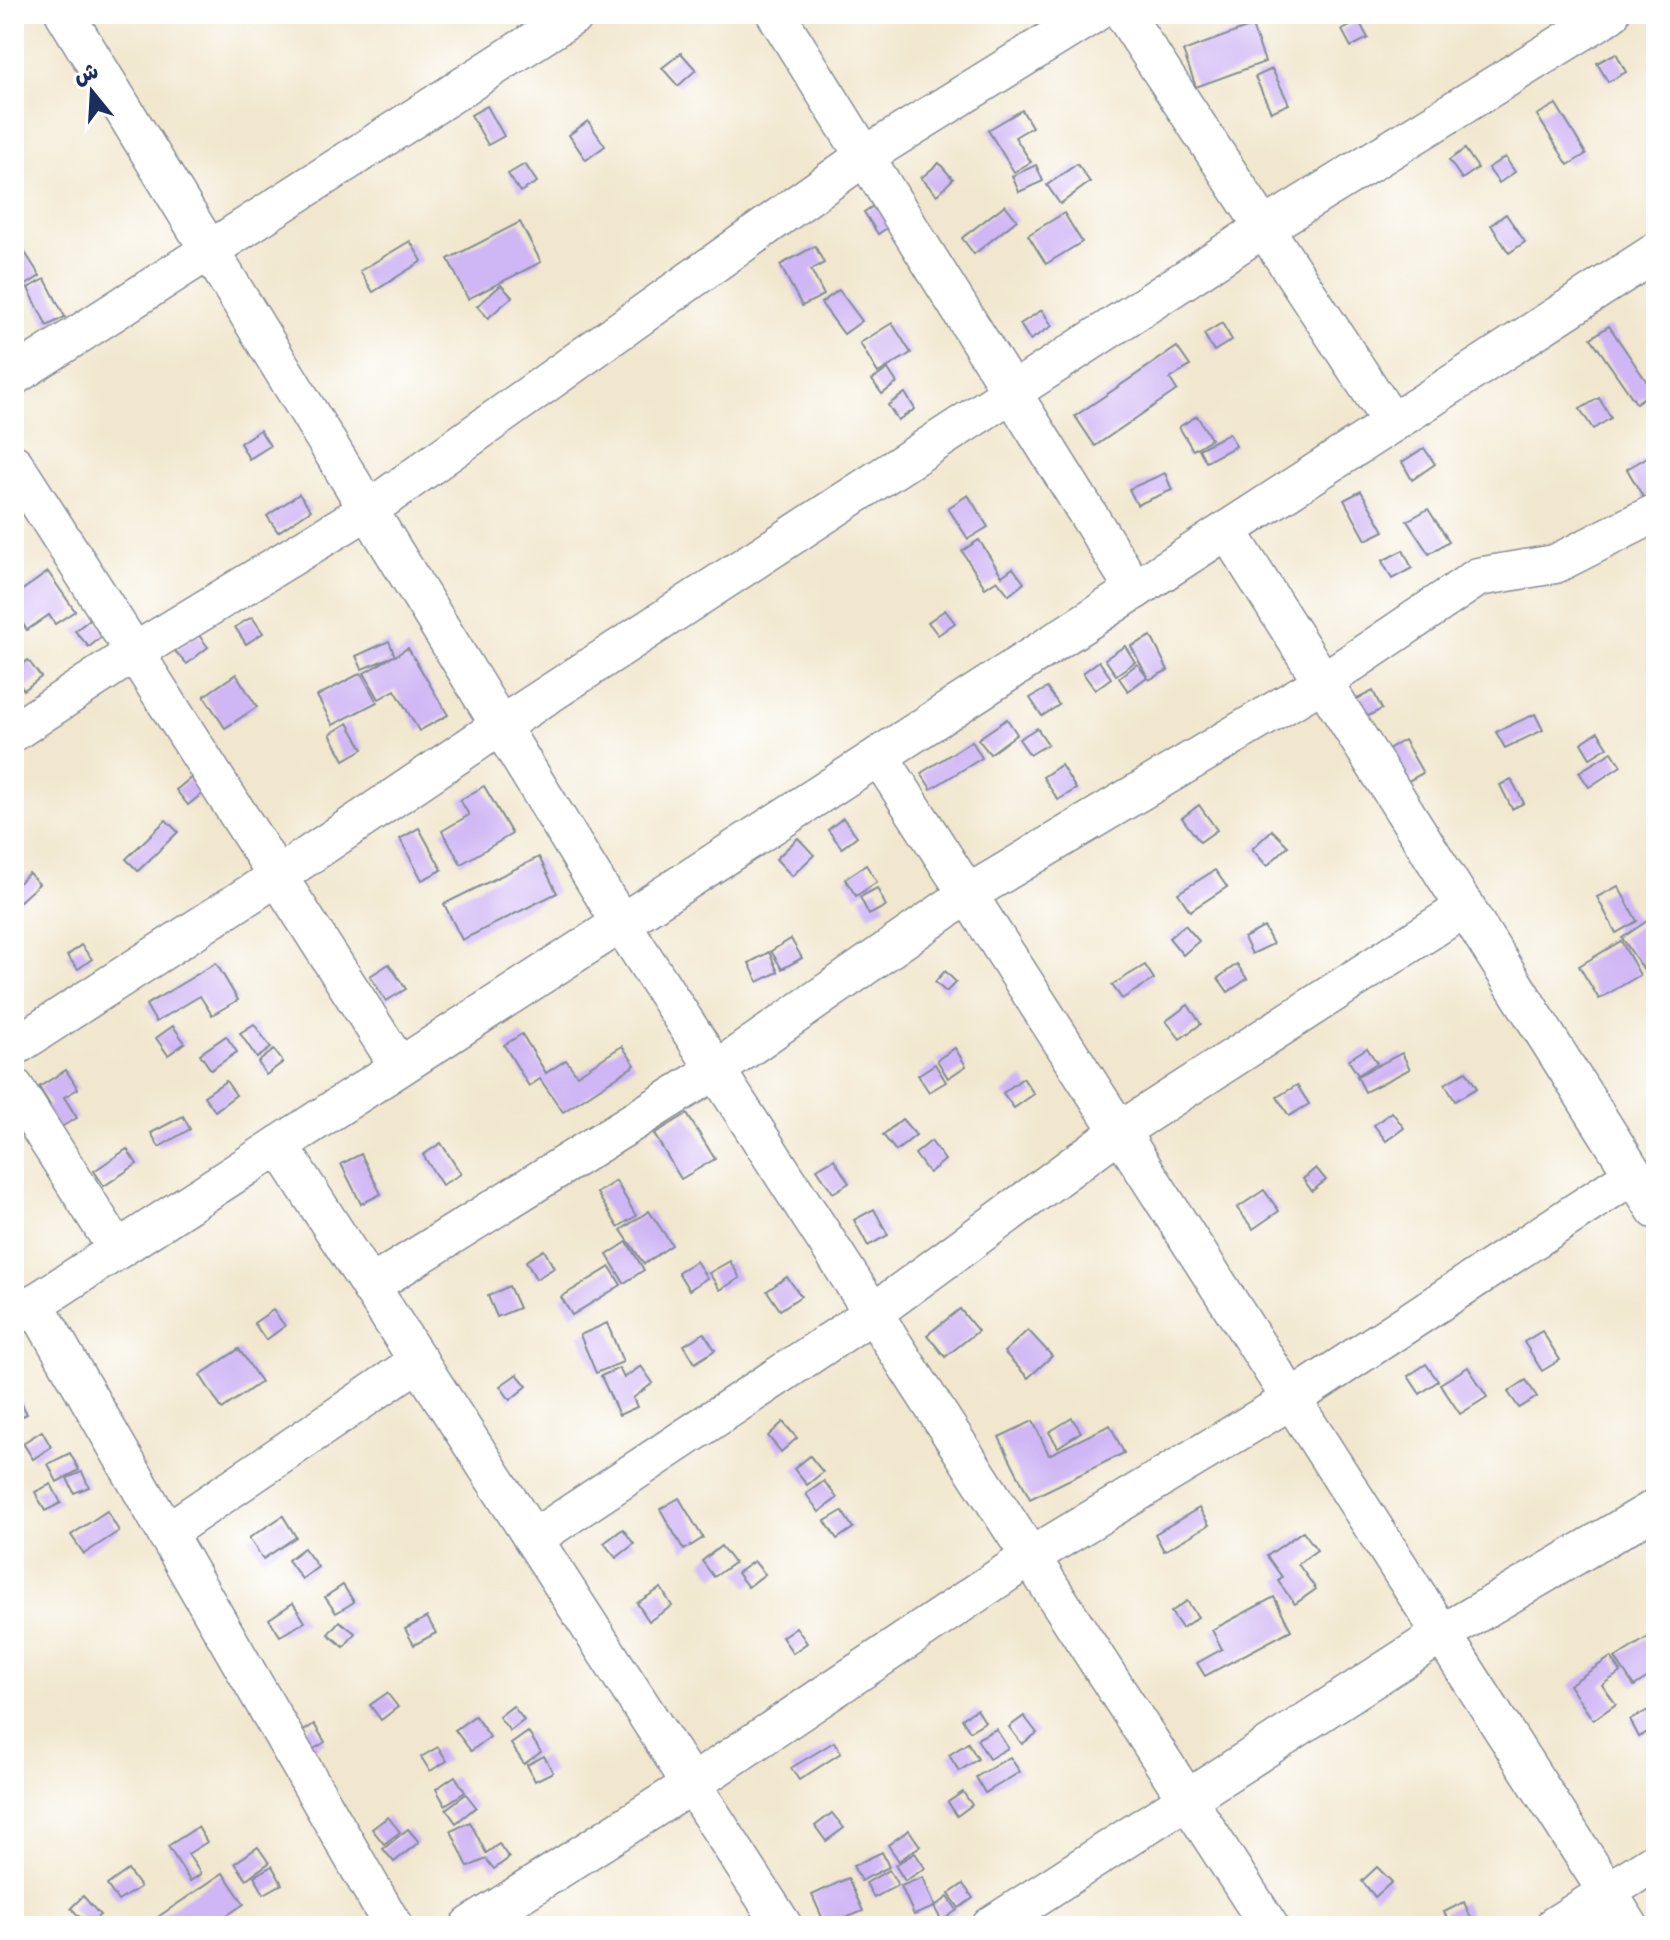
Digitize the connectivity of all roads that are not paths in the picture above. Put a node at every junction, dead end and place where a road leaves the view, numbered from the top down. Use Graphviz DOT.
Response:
graph roads {
  1 [pos="65,14"];
  2 [pos="576,14"];
  3 [pos="776,14"];
  4 [pos="1093,14"];
  5 [pos="1124,14"];
  6 [pos="1610,14"];
  7 [pos="865,156"];
  8 [pos="1264,228"];
  9 [pos="209,250"];
  10 [pos="1656,252"];
  11 [pos="14,376"];
  12 [pos="1013,394"];
  13 [pos="1392,423"];
  14 [pos="14,464"];
  15 [pos="368,510"];
  16 [pos="1656,513"];
  17 [pos="1227,530"];
  18 [pos="1135,590"];
  19 [pos="135,652"];
  20 [pos="1323,682"];
  21 [pos="500,726"];
  22 [pos="14,732"];
  23 [pos="879,756"];
  24 [pos="278,876"];
  25 [pos="968,894"];
  26 [pos="1466,907"];
  27 [pos="621,923"];
  28 [pos="14,1047"];
  29 [pos="399,1066"];
  30 [pos="716,1070"];
  31 [pos="14,1087"];
  32 [pos="1120,1131"];
  33 [pos="279,1145"];
  34 [pos="1634,1174"];
  35 [pos="1656,1210"];
  36 [pos="117,1249"];
  37 [pos="370,1286"];
  38 [pos="24,1310"];
  39 [pos="873,1313"];
  40 [pos="419,1361"];
  41 [pos="1292,1399"];
  42 [pos="1656,1508"];
  43 [pos="166,1533"];
  44 [pos="533,1539"];
  45 [pos="1030,1557"];
  46 [pos="1442,1634"];
  47 [pos="692,1784"];
  48 [pos="1186,1798"];
  49 [pos="1656,1861"];
  50 [pos="1607,1892"];
  51 [pos="393,1926"];
  52 [pos="470,1926"];
  53 [pos="783,1926"];
  54 [pos="991,1926"];
  55 [pos="1269,1926"];
  56 [pos="1554,1926"];
  57 [pos="1629,1926"];
  1 -- 9 [label="street"];
  2 -- 9 [label="street"];
  3 -- 7 [label="street"];
  4 -- 7 [label="street"];
  5 -- 8 [label="street"];
  6 -- 8 [label="street"];
  7 -- 12 [label="street"];
  7 -- 15 [label="street"];
  8 -- 12 [label="street"];
  8 -- 13 [label="street"];
  9 -- 11 [label="street"];
  9 -- 15 [label="street"];
  10 -- 13 [label="street"];
  12 -- 18 [label="street"];
  12 -- 21 [label="street"];
  13 -- 17 [label="street"];
  14 -- 19 [label="street"];
  15 -- 19 [label="street"];
  15 -- 21 [label="street"];
  16 -- 20 [label="street"];
  17 -- 18 [label="street"];
  17 -- 20 [label="street"];
  18 -- 23 [label="street"];
  19 -- 22 [label="street"];
  19 -- 24 [label="street"];
  20 -- 25 [label="street"];
  20 -- 26 [label="street"];
  21 -- 24 [label="street"];
  21 -- 27 [label="street"];
  23 -- 25 [label="street"];
  23 -- 27 [label="street"];
  24 -- 28 [label="street"];
  24 -- 29 [label="street"];
  25 -- 30 [label="street"];
  25 -- 32 [label="street"];
  26 -- 32 [label="street"];
  26 -- 34 [label="street"];
  27 -- 29 [label="street"];
  27 -- 30 [label="street"];
  29 -- 33 [label="street"];
  30 -- 37 [label="street"];
  30 -- 39 [label="street"];
  31 -- 36 [label="street"];
  32 -- 39 [label="street"];
  32 -- 41 [label="street"];
  33 -- 36 [label="street"];
  33 -- 37 [label="street"];
  34 -- 35 [label="street"];
  34 -- 41 [label="street"];
  36 -- 38 [label="street"];
  37 -- 40 [label="street"];
  38 -- 43 [label="street"];
  39 -- 44 [label="street"];
  39 -- 45 [label="street"];
  40 -- 43 [label="street"];
  40 -- 44 [label="street"];
  41 -- 45 [label="street"];
  41 -- 46 [label="street"];
  42 -- 46 [label="street"];
  43 -- 51 [label="street"];
  44 -- 47 [label="street"];
  45 -- 47 [label="street"];
  45 -- 48 [label="street"];
  46 -- 48 [label="street"];
  46 -- 50 [label="street"];
  47 -- 52 [label="street"];
  47 -- 53 [label="street"];
  48 -- 54 [label="street"];
  48 -- 55 [label="street"];
  49 -- 50 [label="street"];
  50 -- 56 [label="street"];
  50 -- 57 [label="street"];
}
